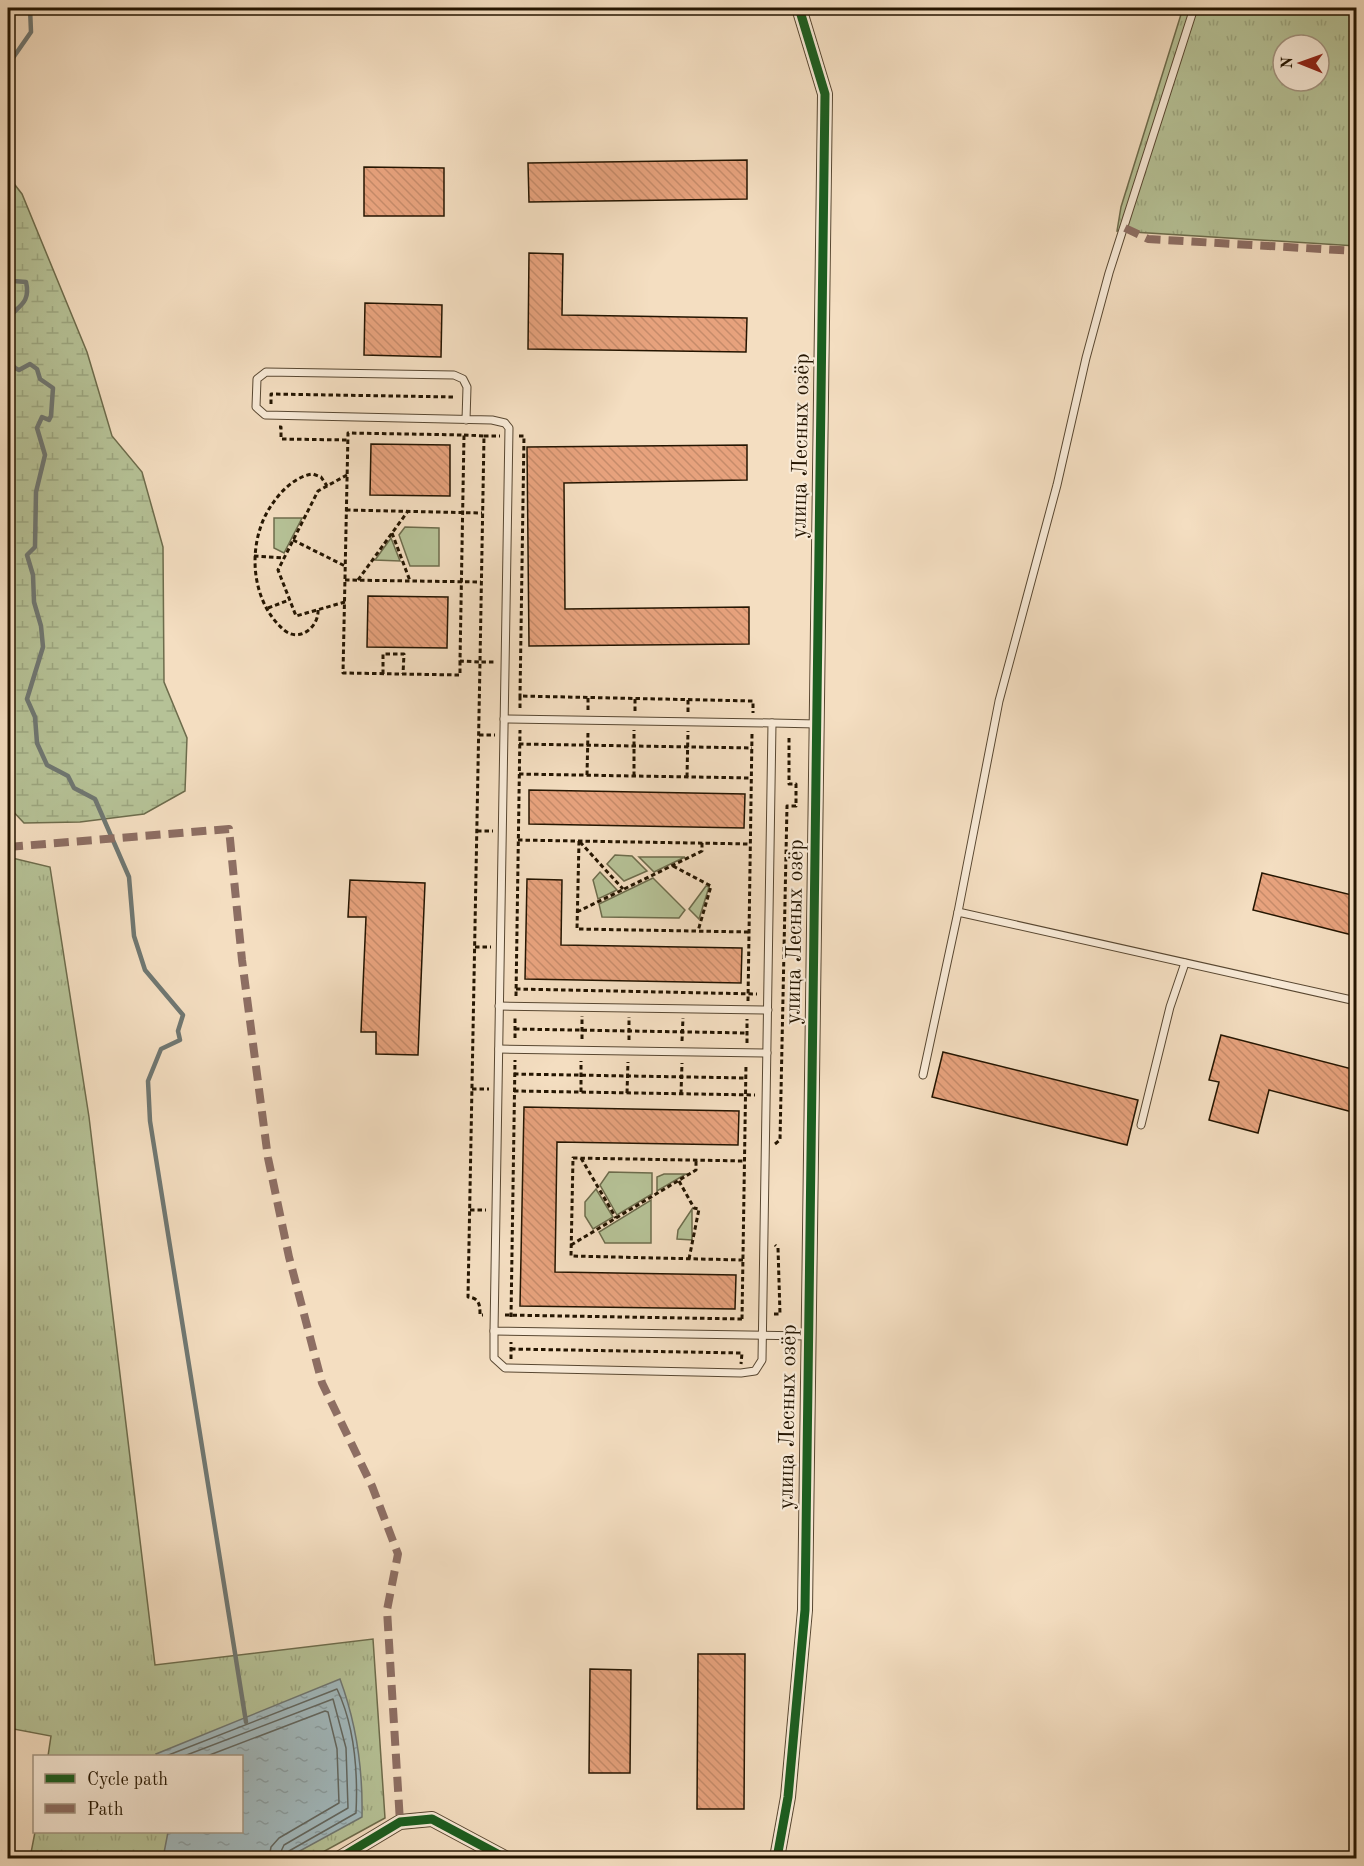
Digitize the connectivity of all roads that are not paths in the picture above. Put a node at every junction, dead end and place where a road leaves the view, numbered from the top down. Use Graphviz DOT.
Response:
graph roads {
  1 [pos="799,8"];
  2 [pos="1194,8"];
  3 [pos="466,420"];
  4 [pos="504,719"];
  5 [pos="772,723"];
  6 [pos="817,724"];
  7 [pos="958,912"];
  8 [pos="1185,963"];
  9 [pos="1356,1000"];
  10 [pos="499,1006"];
  11 [pos="768,1010"];
  12 [pos="498,1049"];
  13 [pos="767,1053"];
  14 [pos="923,1075"];
  15 [pos="1141,1125"];
  16 [pos="494,1331"];
  17 [pos="762,1336"];
  18 [pos="809,1336"];
  19 [pos="340,1858"];
  20 [pos="504,1858"];
  21 [pos="777,1858"];
  1 -- 6 [label="street, улица Лесных озёр"];
  2 -- 7 [label="lane"];
  3 -- 3 [label="lane"];
  3 -- 4 [label="lane"];
  4 -- 5 [label="lane"];
  4 -- 10 [label="lane"];
  5 -- 6 [label="lane"];
  5 -- 11 [label="lane"];
  6 -- 18 [label="street, улица Лесных озёр"];
  7 -- 8 [label="lane"];
  7 -- 14 [label="lane"];
  8 -- 9 [label="lane"];
  8 -- 15 [label="lane"];
  10 -- 11 [label="lane"];
  10 -- 12 [label="lane"];
  11 -- 13 [label="lane"];
  12 -- 13 [label="lane"];
  12 -- 16 [label="lane"];
  13 -- 17 [label="lane"];
  16 -- 17 [label="lane"];
  16 -- 17 [label="lane"];
  17 -- 18 [label="lane"];
  18 -- 21 [label="street, улица Лесных озёр"];
  19 -- 20 [label="street"];
}
